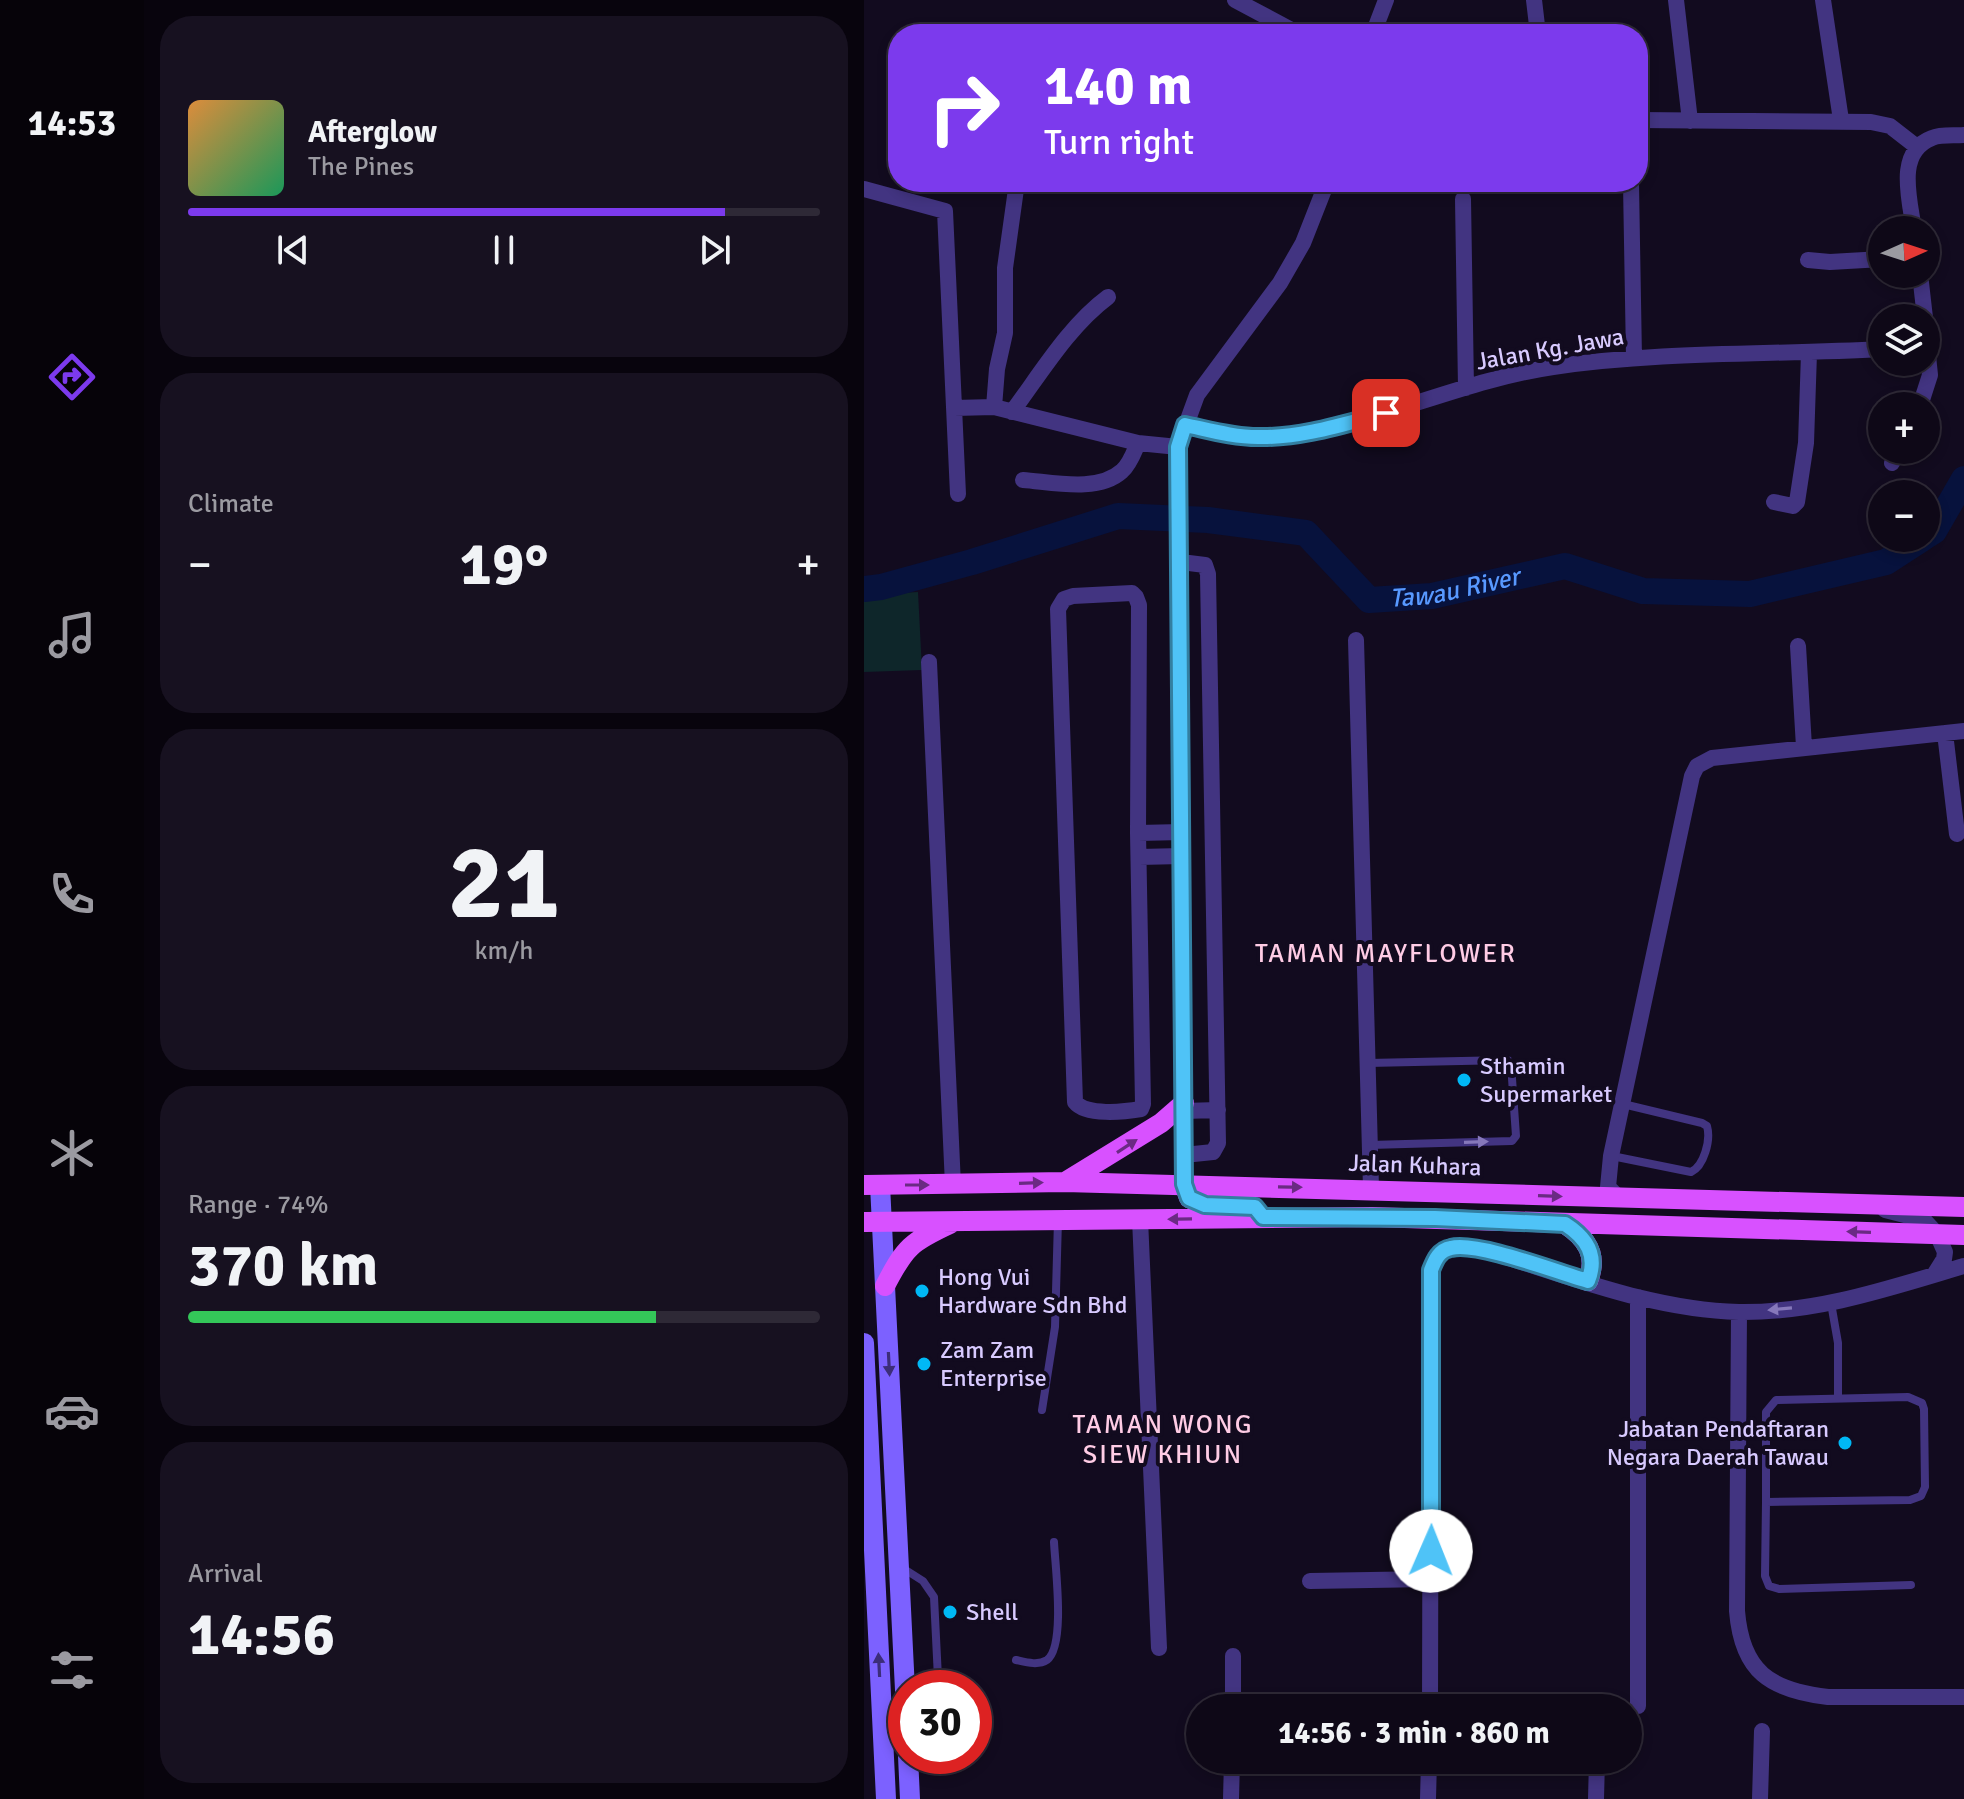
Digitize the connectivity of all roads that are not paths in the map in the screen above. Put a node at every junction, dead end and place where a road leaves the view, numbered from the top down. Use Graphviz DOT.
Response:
graph roads {
  1 [pos="1235,0"];
  2 [pos="1386,0"];
  3 [pos="1534,0"];
  4 [pos="1676,0"];
  5 [pos="1823,0"];
  6 [pos="1280,24"];
  7 [pos="1377,24"];
  8 [pos="1537,24"];
  9 [pos="1648,120"];
  10 [pos="1841,120"];
  11 [pos="1690,121"];
  12 [pos="1964,135"];
  13 [pos="1917,147"];
  14 [pos="864,189"];
  15 [pos="1016,192"];
  16 [pos="1323,192"];
  17 [pos="1631,192"];
  18 [pos="1463,199"];
  19 [pos="1912,216"];
  20 [pos="1808,260"];
  21 [pos="1868,260"];
  22 [pos="1108,297"];
  23 [pos="1868,350"];
  24 [pos="1809,353"];
  25 [pos="1634,358"];
  26 [pos="1466,388"];
  27 [pos="994,407"];
  28 [pos="954,408"];
  29 [pos="1012,412"];
  30 [pos="1185,425"];
  31 [pos="1138,443"];
  32 [pos="1178,447"];
  33 [pos="1023,480"];
  34 [pos="958,494"];
  35 [pos="1774,502"];
  36 [pos="1181,562"];
  37 [pos="1356,640"];
  38 [pos="1798,646"];
  39 [pos="929,662"];
  40 [pos="1964,731"];
  41 [pos="1945,733"];
  42 [pos="1211,737"];
  43 [pos="1180,738"];
  44 [pos="1804,747"];
  45 [pos="1182,832"];
  46 [pos="1138,833"];
  47 [pos="1957,834"];
  48 [pos="1182,856"];
  49 [pos="1139,857"];
  50 [pos="1367,1063"];
  51 [pos="1623,1104"];
  52 [pos="1184,1107"];
  53 [pos="1218,1110"];
  54 [pos="1370,1145"];
  55 [pos="1184,1155"];
  56 [pos="1611,1156"];
  57 [pos="1065,1182"];
  58 [pos="1184,1184"];
  59 [pos="872,1185"];
  60 [pos="953,1185"];
  61 [pos="1371,1188"];
  62 [pos="1620,1199"];
  63 [pos="1864,1205"];
  64 [pos="1964,1207"];
  65 [pos="1263,1217"];
  66 [pos="1140,1219"];
  67 [pos="957,1220"];
  68 [pos="1058,1220"];
  69 [pos="873,1222"];
  70 [pos="1565,1224"];
  71 [pos="1937,1234"];
  72 [pos="1964,1235"];
  73 [pos="1964,1266"];
  74 [pos="1934,1275"];
  75 [pos="1588,1281"];
  76 [pos="885,1286"];
  77 [pos="1638,1297"];
  78 [pos="1831,1303"];
  79 [pos="1739,1312"];
  80 [pos="864,1343"];
  81 [pos="1838,1398"];
  82 [pos="1042,1410"];
  83 [pos="1766,1502"];
  84 [pos="1054,1542"];
  85 [pos="900,1567"];
  86 [pos="1430,1579"];
  87 [pos="1310,1581"];
  88 [pos="1911,1585"];
  89 [pos="901,1629"];
  90 [pos="870,1630"];
  91 [pos="1159,1648"];
  92 [pos="1233,1656"];
  93 [pos="1016,1660"];
  94 [pos="904,1670"];
  95 [pos="938,1670"];
  96 [pos="1233,1694"];
  97 [pos="1430,1694"];
  98 [pos="1638,1694"];
  99 [pos="1964,1697"];
  100 [pos="1762,1731"];
  101 [pos="909,1774"];
  102 [pos="1232,1774"];
  103 [pos="1429,1774"];
  104 [pos="1597,1774"];
  105 [pos="886,1799"];
  106 [pos="910,1799"];
  107 [pos="1231,1799"];
  108 [pos="1428,1799"];
  109 [pos="1596,1799"];
  110 [pos="1760,1799"];
  1 -- 6 [label="street"];
  2 -- 7 [label="street"];
  3 -- 8 [label="street"];
  4 -- 11 [label="street"];
  5 -- 10 [label="street"];
  9 -- 11 [label="street"];
  10 -- 11 [label="street"];
  10 -- 13 [label="street"];
  12 -- 13 [label="street"];
  13 -- 19 [label="street"];
  14 -- 28 [label="street"];
  15 -- 27 [label="street"];
  16 -- 30 [label="street"];
  17 -- 25 [label="street"];
  18 -- 26 [label="street"];
  20 -- 21 [label="street"];
  22 -- 29 [label="street"];
  23 -- 24 [label="street, Jalan Kg. Jawa"];
  24 -- 25 [label="street, Jalan Kg. Jawa"];
  24 -- 35 [label="street"];
  25 -- 26 [label="street, Jalan Kg. Jawa"];
  26 -- 30 [label="street, Jalan Kg. Jawa"];
  27 -- 28 [label="street"];
  27 -- 29 [label="street"];
  28 -- 34 [label="street"];
  29 -- 31 [label="street"];
  30 -- 32 [label="street"];
  31 -- 32 [label="street"];
  31 -- 33 [label="street"];
  32 -- 36 [label="street"];
  36 -- 42 [label="street"];
  36 -- 43 [label="street"];
  37 -- 50 [label="street"];
  38 -- 44 [label="street"];
  39 -- 60 [label="street"];
  40 -- 41 [label="street"];
  41 -- 44 [label="street"];
  41 -- 47 [label="street"];
  42 -- 43 [label="street"];
  42 -- 53 [label="street"];
  43 -- 45 [label="street"];
  44 -- 51 [label="street"];
  45 -- 46 [label="street"];
  45 -- 48 [label="street"];
  46 -- 49 [label="street"];
  46 -- 49 [label="street"];
  48 -- 49 [label="street"];
  48 -- 52 [label="street"];
  50 -- 54 [label="street"];
  54 -- 50 [label="lane, one-way"];
  51 -- 56 [label="street"];
  51 -- 56 [label="lane"];
  52 -- 53 [label="street"];
  52 -- 55 [label="street"];
  57 -- 52 [label="main road, one-way"];
  53 -- 55 [label="street"];
  54 -- 61 [label="street"];
  55 -- 58 [label="street"];
  56 -- 62 [label="street"];
  57 -- 58 [label="main road, Jalan Kuhara"];
  60 -- 57 [label="main road, Jalan Kuhara, one-way"];
  58 -- 61 [label="main road, Jalan Kuhara, one-way"];
  58 -- 65 [label="main road"];
  59 -- 60 [label="main road, Jalan Kuhara, one-way"];
  59 -- 69 [label="main road"];
  61 -- 62 [label="main road, Jalan Kuhara, one-way"];
  62 -- 63 [label="main road, Jalan Kuhara"];
  63 -- 64 [label="main road, Jalan Kuhara"];
  63 -- 71 [label="street"];
  65 -- 66 [label="main road, one-way"];
  65 -- 70 [label="main road"];
  66 -- 68 [label="main road"];
  66 -- 91 [label="street"];
  67 -- 68 [label="main road"];
  67 -- 69 [label="main road"];
  67 -- 76 [label="main road"];
  68 -- 82 [label="lane"];
  69 -- 76 [label="main road"];
  71 -- 70 [label="main road, one-way"];
  70 -- 75 [label="main road"];
  71 -- 72 [label="main road"];
  71 -- 74 [label="street"];
  73 -- 74 [label="street"];
  74 -- 78 [label="street"];
  75 -- 77 [label="street"];
  75 -- 86 [label="street"];
  76 -- 85 [label="main road, one-way"];
  77 -- 79 [label="street"];
  77 -- 98 [label="street"];
  78 -- 79 [label="street, one-way"];
  78 -- 81 [label="lane"];
  79 -- 99 [label="street"];
  80 -- 90 [label="main road"];
  81 -- 83 [label="lane"];
  81 -- 83 [label="lane"];
  83 -- 88 [label="lane"];
  84 -- 93 [label="lane"];
  85 -- 89 [label="main road"];
  85 -- 95 [label="lane"];
  86 -- 87 [label="street"];
  86 -- 97 [label="street"];
  89 -- 90 [label="street"];
  89 -- 94 [label="main road"];
  105 -- 90 [label="main road, one-way"];
  92 -- 96 [label="street"];
  100 -- 110 [label="street"];
  101 -- 106 [label="main road"];
  102 -- 107 [label="street"];
  103 -- 108 [label="street"];
  104 -- 109 [label="street"];
}
